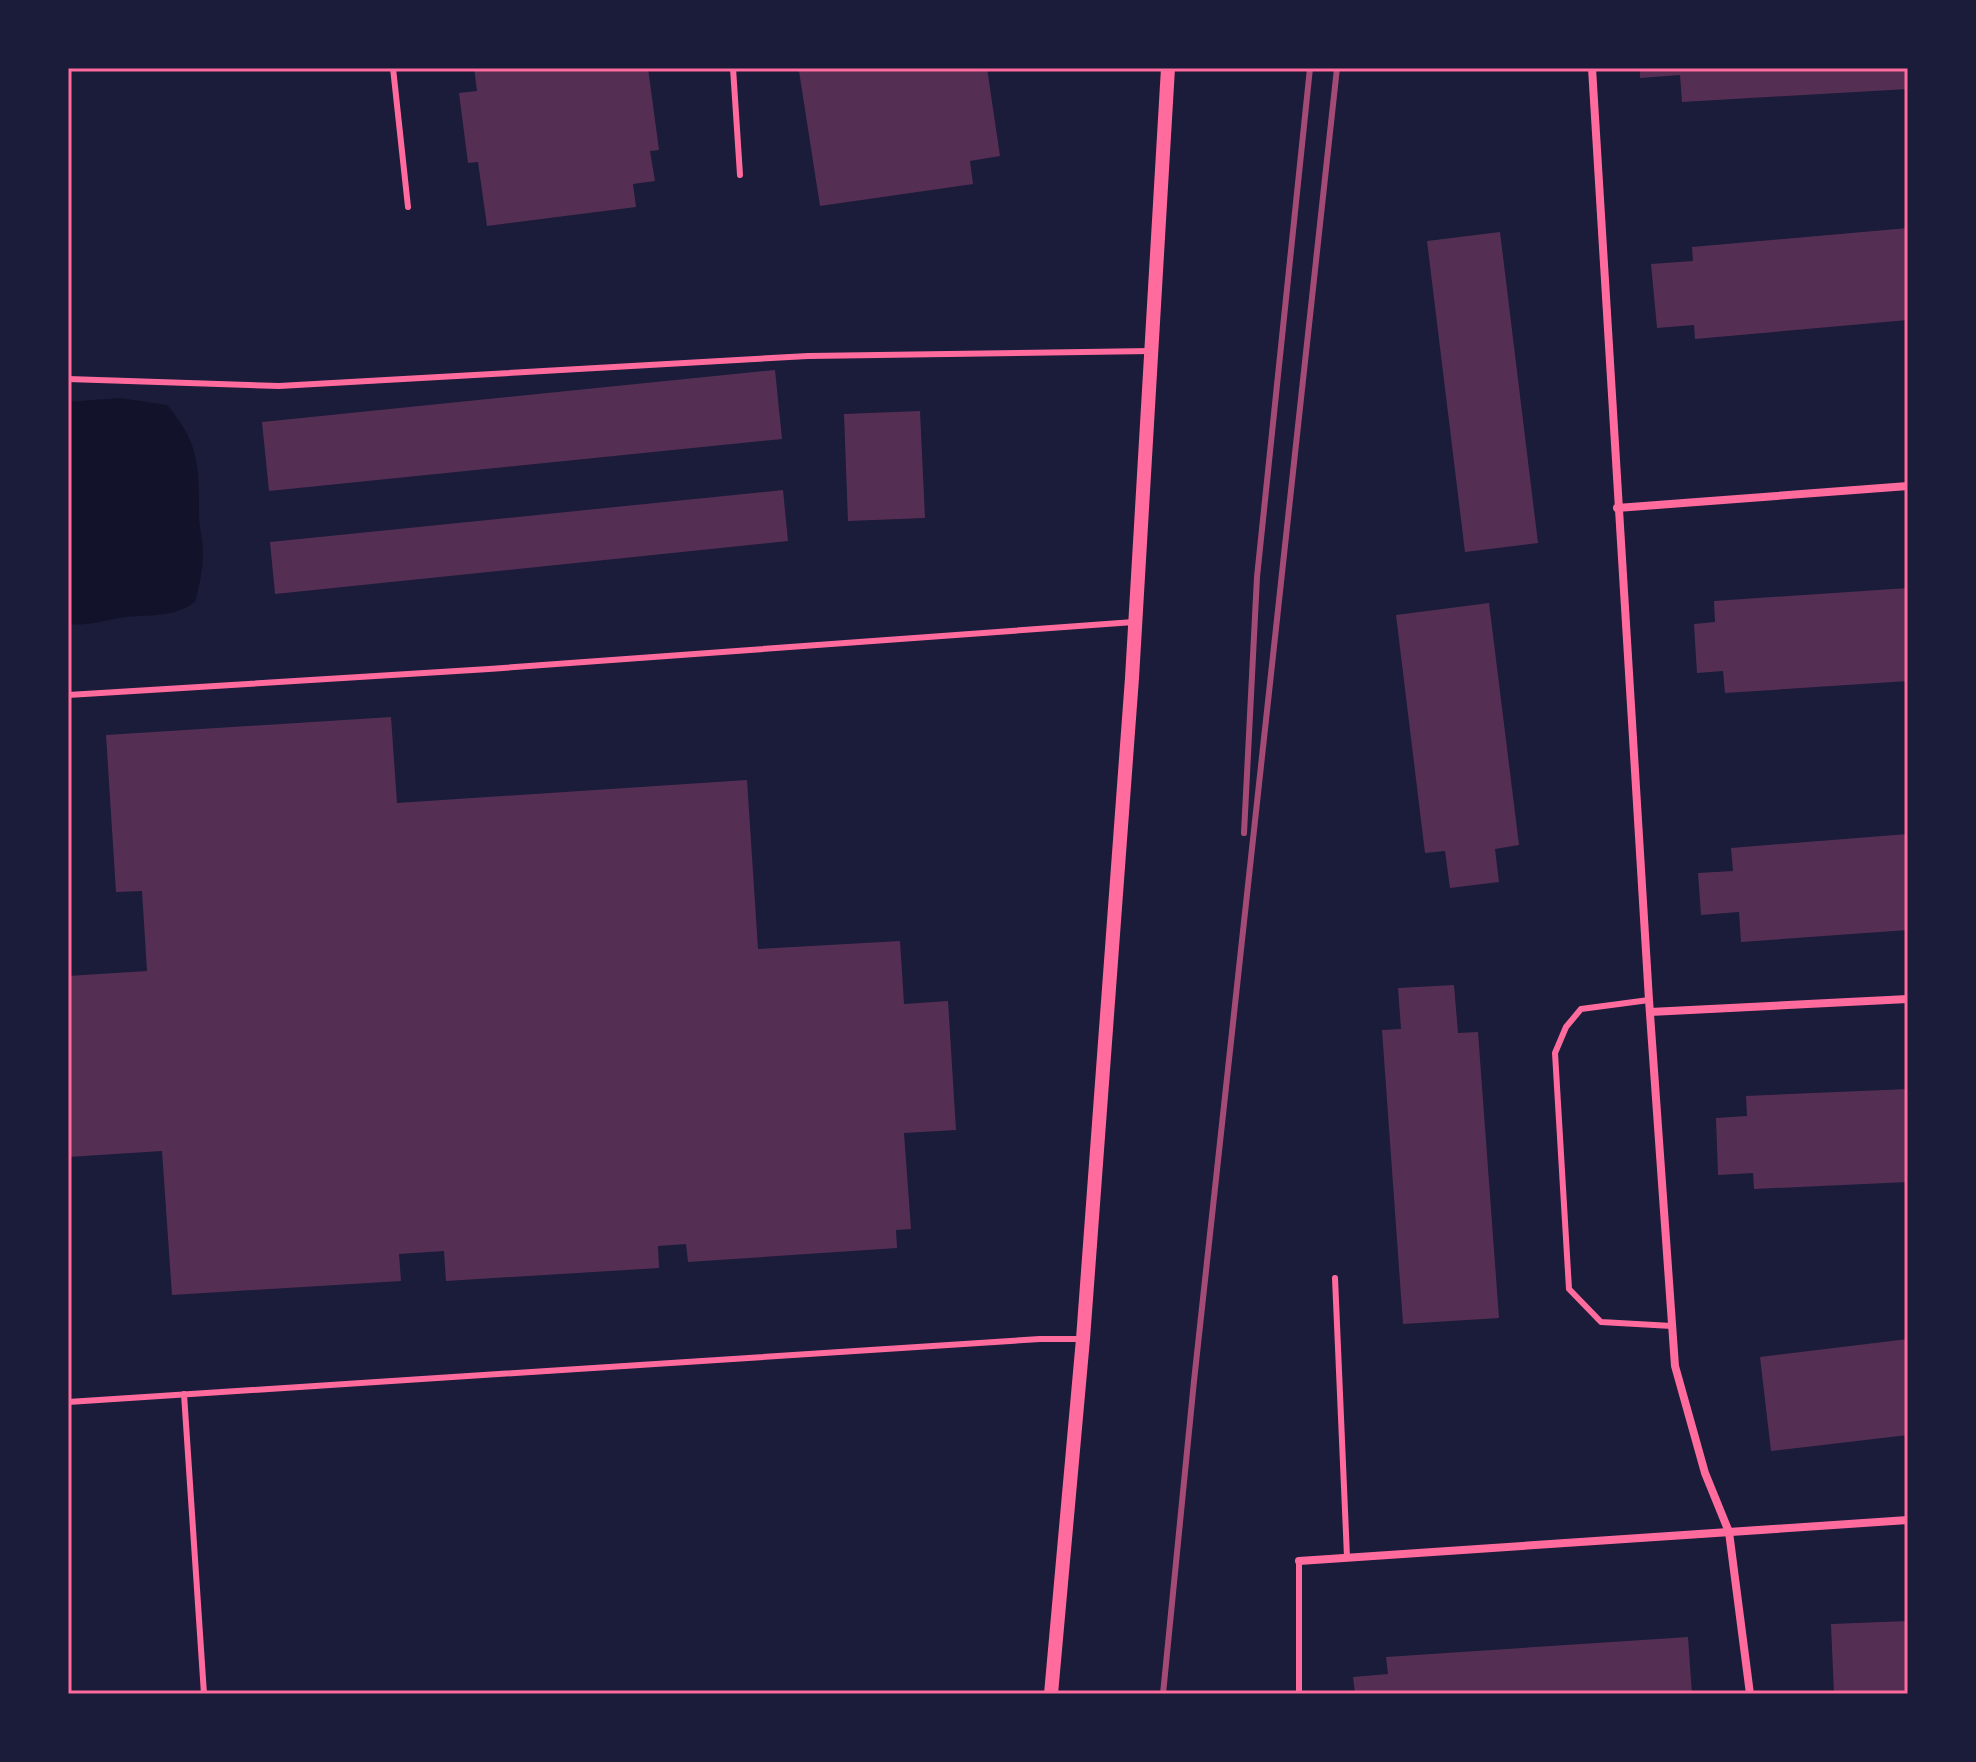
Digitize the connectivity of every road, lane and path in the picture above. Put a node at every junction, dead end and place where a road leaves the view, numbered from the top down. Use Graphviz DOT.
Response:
graph roads {
  1 [pos="393,68"];
  2 [pos="733,68"];
  3 [pos="1168,68"];
  4 [pos="1592,68"];
  5 [pos="740,175"];
  6 [pos="408,207"];
  7 [pos="1151,351"];
  8 [pos="68,379"];
  9 [pos="1908,486"];
  10 [pos="1617,508"];
  11 [pos="1136,622"];
  12 [pos="68,695"];
  13 [pos="1908,999"];
  14 [pos="1649,1000"];
  15 [pos="1650,1012"];
  16 [pos="1335,1278"];
  17 [pos="1672,1326"];
  18 [pos="1083,1339"];
  19 [pos="184,1394"];
  20 [pos="68,1402"];
  21 [pos="1908,1520"];
  22 [pos="1729,1532"];
  23 [pos="1347,1557"];
  24 [pos="1299,1561"];
  25 [pos="204,1694"];
  26 [pos="1051,1694"];
  27 [pos="1299,1694"];
  28 [pos="1750,1694"];
  1 -- 6 [label="lane"];
  2 -- 5 [label="lane"];
  3 -- 7 [label="street"];
  4 -- 10 [label="street"];
  7 -- 8 [label="lane"];
  7 -- 11 [label="street"];
  9 -- 10 [label="street"];
  10 -- 14 [label="street"];
  11 -- 12 [label="lane"];
  11 -- 18 [label="street"];
  13 -- 15 [label="street"];
  14 -- 15 [label="street"];
  14 -- 17 [label="lane"];
  15 -- 17 [label="street"];
  16 -- 23 [label="lane"];
  17 -- 22 [label="street"];
  18 -- 19 [label="lane"];
  18 -- 26 [label="street"];
  19 -- 20 [label="lane"];
  19 -- 25 [label="lane"];
  21 -- 22 [label="street"];
  22 -- 23 [label="street"];
  22 -- 28 [label="street"];
  23 -- 24 [label="street"];
  24 -- 27 [label="lane"];
}
